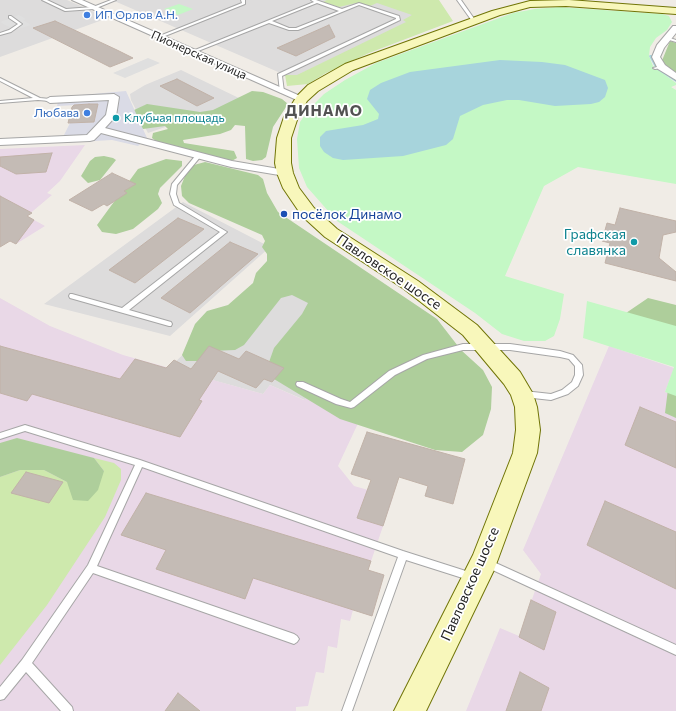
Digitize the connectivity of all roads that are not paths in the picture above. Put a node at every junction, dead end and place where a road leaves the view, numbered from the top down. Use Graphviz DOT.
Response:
graph roads {
  1 [pos="44,0"];
  2 [pos="76,0"];
  3 [pos="114,0"];
  4 [pos="242,0"];
  5 [pos="313,0"];
  6 [pos="459,0"];
  7 [pos="317,2"];
  8 [pos="583,2"];
  9 [pos="94,8"];
  10 [pos="341,10"];
  11 [pos="676,11"];
  12 [pos="10,17"];
  13 [pos="473,20"];
  14 [pos="268,21"];
  15 [pos="676,28"];
  16 [pos="0,34"];
  17 [pos="158,37"];
  18 [pos="672,40"];
  19 [pos="192,52"];
  20 [pos="676,76"];
  21 [pos="0,79"];
  22 [pos="282,92"];
  23 [pos="39,99"];
  24 [pos="302,99"];
  25 [pos="50,100"];
  26 [pos="0,102"];
  27 [pos="98,129"];
  28 [pos="0,142"];
  29 [pos="198,156"];
  30 [pos="285,173"];
  31 [pos="72,296"];
  32 [pos="123,311"];
  33 [pos="170,324"];
  34 [pos="486,346"];
  35 [pos="300,384"];
  36 [pos="522,394"];
  37 [pos="0,436"];
  38 [pos="140,463"];
  39 [pos="403,555"];
  40 [pos="91,568"];
  41 [pos="480,570"];
  42 [pos="294,639"];
  43 [pos="676,650"];
  44 [pos="26,664"];
  45 [pos="0,694"];
  46 [pos="68,711"];
  47 [pos="347,711"];
  48 [pos="410,711"];
  1 -- 9 [label="lane"];
  2 -- 9 [label="street, Пионерская улица"];
  3 -- 9 [label="lane"];
  4 -- 17 [label="lane"];
  5 -- 7 [label="lane"];
  6 -- 13 [label="lane"];
  7 -- 10 [label="lane"];
  7 -- 14 [label="lane"];
  8 -- 11 [label="main road, Павловское шоссе"];
  8 -- 13 [label="main road, Павловское шоссе"];
  9 -- 17 [label="street, Пионерская улица"];
  10 -- 14 [label="lane"];
  10 -- 22 [label="lane"];
  12 -- 16 [label="lane"];
  13 -- 24 [label="main road, Павловское шоссе"];
  14 -- 19 [label="lane"];
  15 -- 18 [label="street"];
  17 -- 19 [label="street, Пионерская улица"];
  18 -- 20 [label="street"];
  19 -- 22 [label="street, Пионерская улица"];
  21 -- 23 [label="lane"];
  22 -- 24 [label="street, Пионерская улица"];
  23 -- 25 [label="lane"];
  23 -- 26 [label="lane"];
  24 -- 30 [label="main road, Павловское шоссе"];
  25 -- 27 [label="street"];
  27 -- 28 [label="street"];
  27 -- 29 [label="street"];
  29 -- 30 [label="street"];
  29 -- 32 [label="lane"];
  30 -- 34 [label="main road, Павловское шоссе"];
  31 -- 32 [label="lane"];
  32 -- 33 [label="lane"];
  34 -- 35 [label="lane"];
  34 -- 36 [label="main road, Павловское шоссе"];
  34 -- 36 [label="lane"];
  36 -- 41 [label="main road, Павловское шоссе"];
  37 -- 38 [label="lane"];
  38 -- 39 [label="lane"];
  38 -- 40 [label="lane"];
  39 -- 41 [label="lane"];
  39 -- 47 [label="lane"];
  40 -- 42 [label="lane"];
  40 -- 44 [label="lane"];
  41 -- 43 [label="lane"];
  41 -- 48 [label="main road, Павловское шоссе"];
  44 -- 45 [label="lane"];
  44 -- 46 [label="lane"];
}
